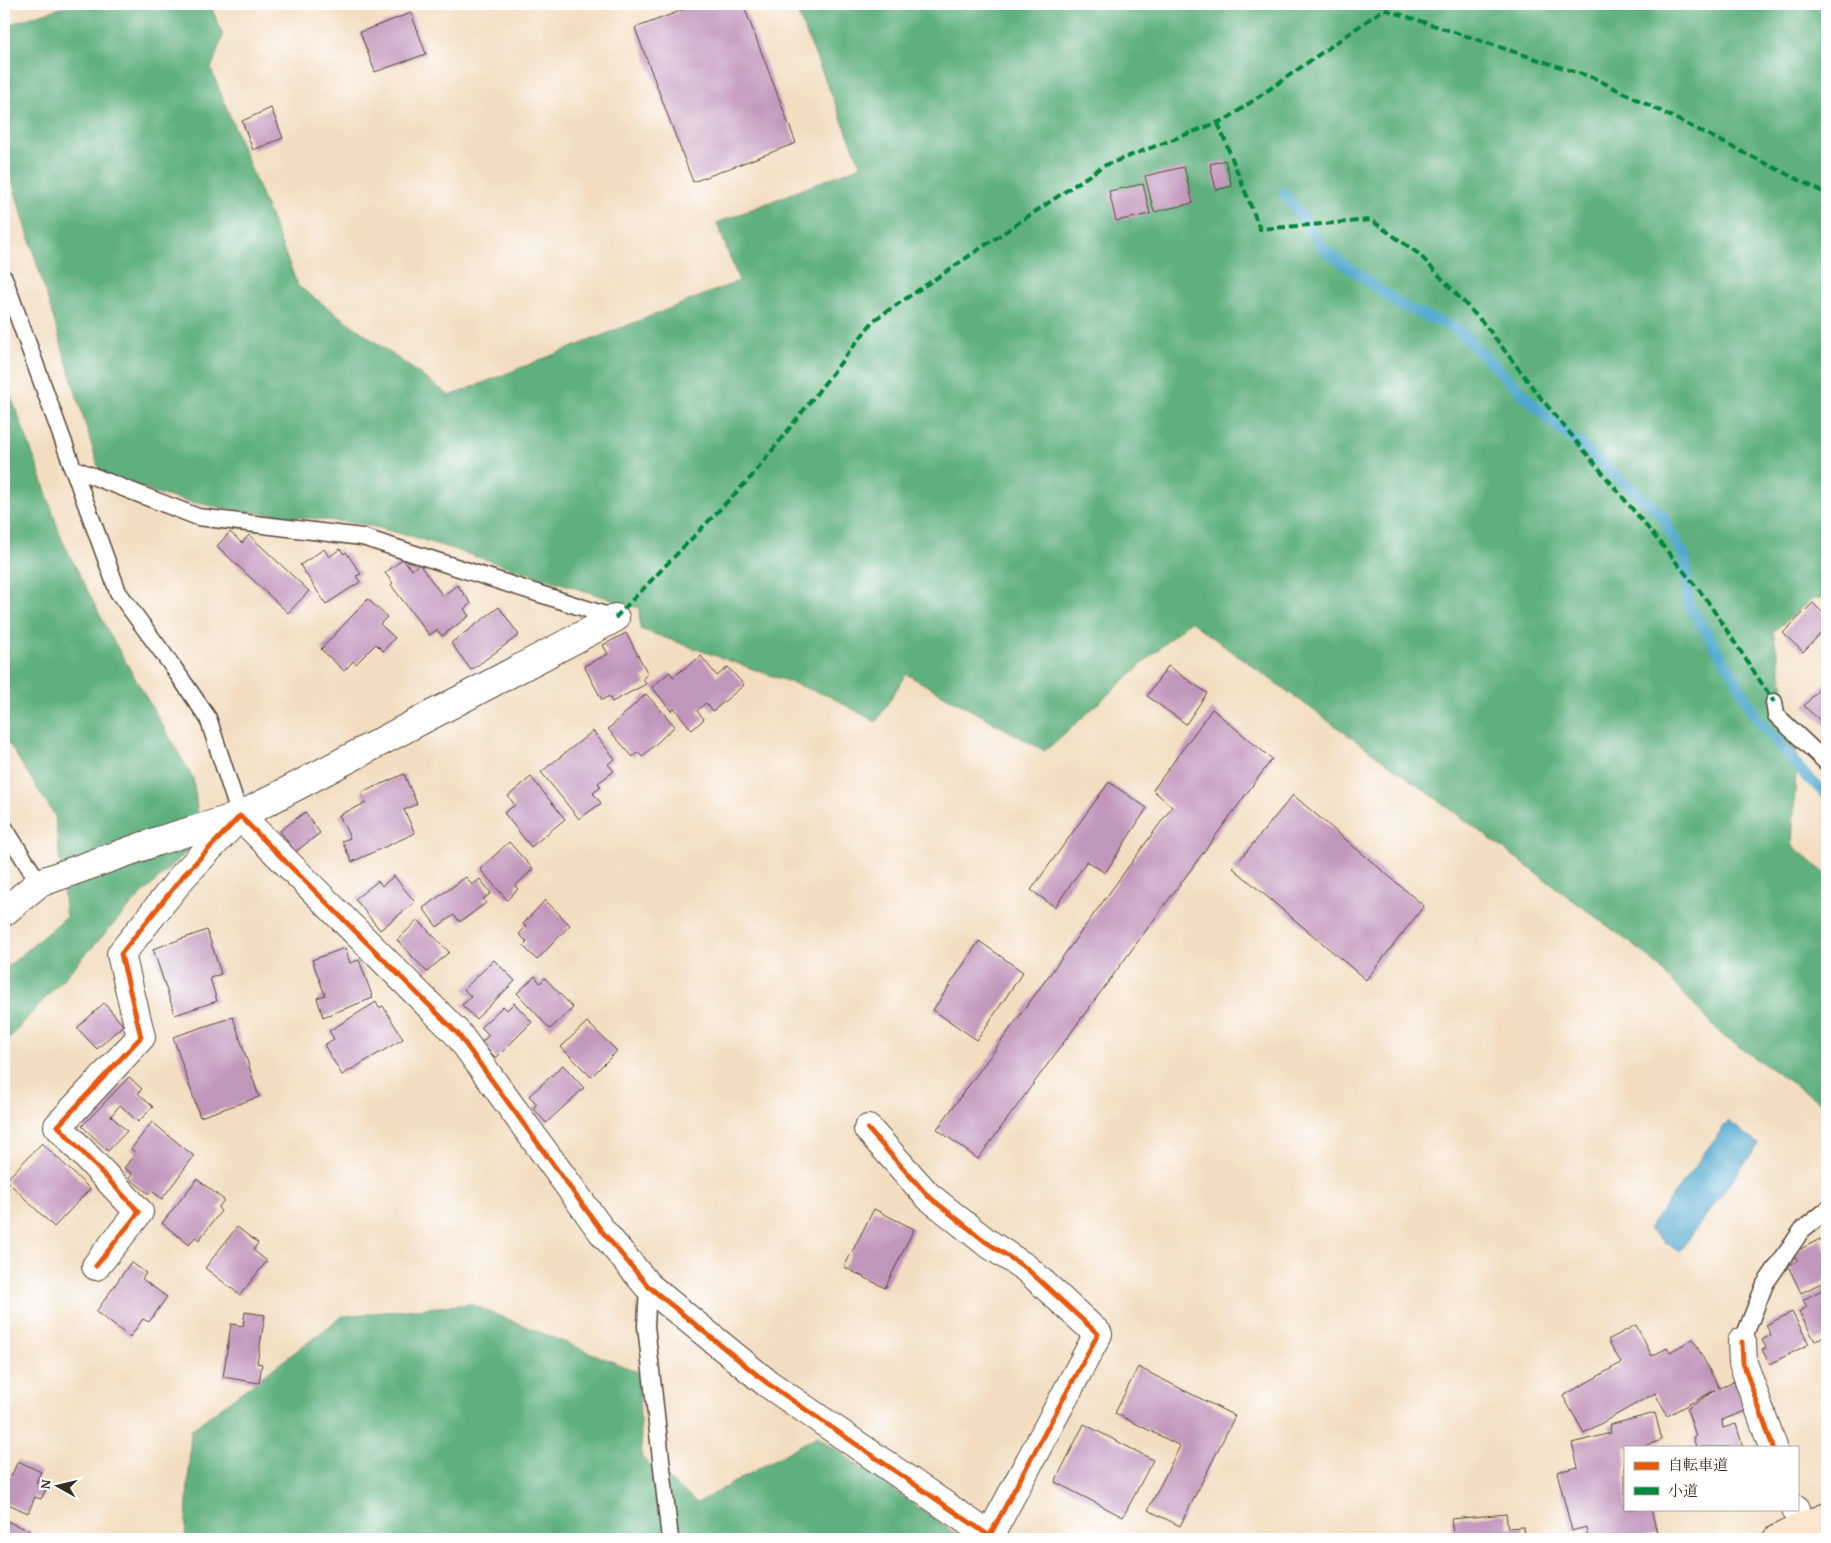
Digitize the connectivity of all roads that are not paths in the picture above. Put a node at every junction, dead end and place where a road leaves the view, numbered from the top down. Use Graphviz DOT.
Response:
graph roads {
  1 [pos="4,278"];
  2 [pos="72,468"];
  3 [pos="615,618"];
  4 [pos="1774,702"];
  5 [pos="1827,763"];
  6 [pos="240,816"];
  7 [pos="4,827"];
  8 [pos="39,883"];
  9 [pos="4,912"];
  10 [pos="868,1129"];
  11 [pos="1827,1210"];
  12 [pos="96,1266"];
  13 [pos="648,1286"];
  14 [pos="1742,1342"];
  15 [pos="1773,1446"];
  16 [pos="1827,1517"];
  17 [pos="1799,1518"];
  18 [pos="991,1538"];
  19 [pos="670,1539"];
  20 [pos="1777,1539"];
  1 -- 2 [label="lane"];
  2 -- 3 [label="lane"];
  2 -- 6 [label="lane"];
  3 -- 6 [label="street"];
  4 -- 5 [label="lane"];
  6 -- 8 [label="street"];
  6 -- 12 [label="street"];
  6 -- 13 [label="street"];
  7 -- 8 [label="lane"];
  8 -- 9 [label="street"];
  10 -- 18 [label="street"];
  11 -- 14 [label="lane"];
  13 -- 18 [label="street"];
  13 -- 19 [label="lane"];
  14 -- 15 [label="street"];
  16 -- 17 [label="street"];
  17 -- 20 [label="street"];
}
